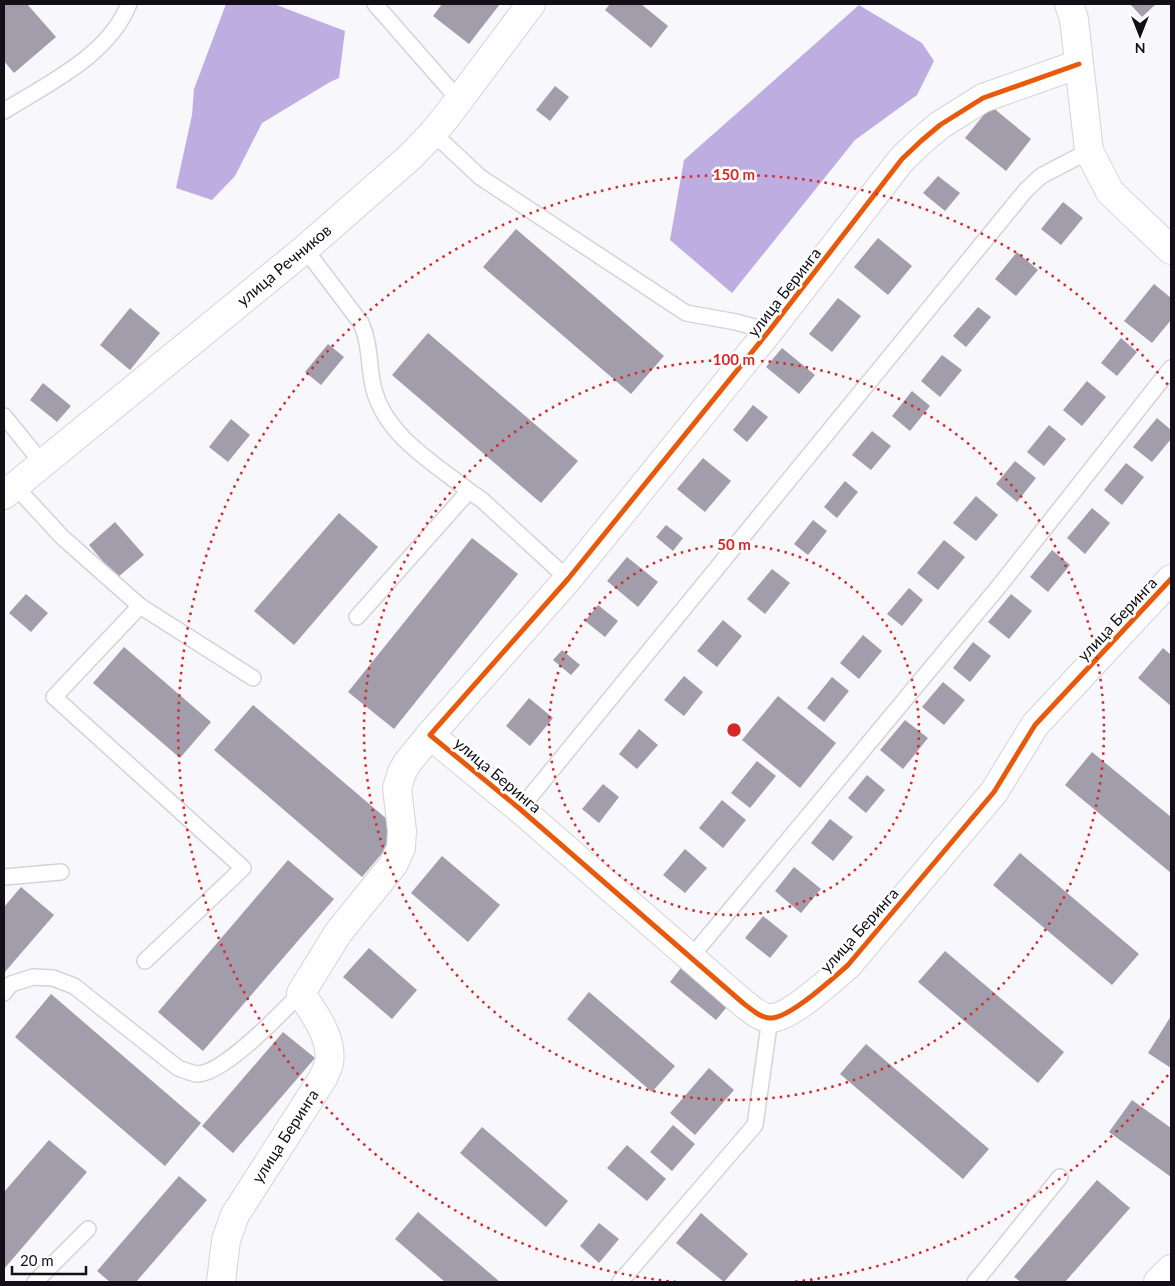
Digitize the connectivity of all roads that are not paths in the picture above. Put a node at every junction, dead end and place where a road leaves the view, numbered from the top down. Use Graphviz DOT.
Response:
graph roads {
  1 [pos="130,4"];
  2 [pos="375,4"];
  3 [pos="532,4"];
  4 [pos="1069,4"];
  5 [pos="1079,64"];
  6 [pos="459,100"];
  7 [pos="4,111"];
  8 [pos="433,133"];
  9 [pos="1089,151"];
  10 [pos="305,249"];
  11 [pos="1171,250"];
  12 [pos="769,332"];
  13 [pos="1171,368"];
  14 [pos="4,416"];
  15 [pos="43,464"];
  16 [pos="10,491"];
  17 [pos="470,491"];
  18 [pos="568,579"];
  19 [pos="1171,579"];
  20 [pos="140,606"];
  21 [pos="356,617"];
  22 [pos="253,678"];
  23 [pos="430,735"];
  24 [pos="520,809"];
  25 [pos="61,872"];
  26 [pos="4,877"];
  27 [pos="691,957"];
  28 [pos="146,961"];
  29 [pos="4,993"];
  30 [pos="301,993"];
  31 [pos="770,1018"];
  32 [pos="1060,1177"];
  33 [pos="88,1229"];
  34 [pos="1171,1269"];
  35 [pos="35,1282"];
  36 [pos="221,1282"];
  37 [pos="620,1282"];
  38 [pos="975,1282"];
  39 [pos="1158,1282"];
  1 -- 7 [label="lane"];
  2 -- 6 [label="lane"];
  3 -- 6 [label="street, улица Речников"];
  4 -- 5 [label="street"];
  5 -- 9 [label="street"];
  5 -- 12 [label="street, улица Беринга"];
  6 -- 8 [label="street, улица Речников"];
  8 -- 10 [label="street, улица Речников"];
  8 -- 12 [label="lane"];
  9 -- 11 [label="street"];
  9 -- 24 [label="lane"];
  10 -- 15 [label="street, улица Речников"];
  10 -- 17 [label="lane"];
  12 -- 18 [label="street, улица Беринга"];
  13 -- 27 [label="lane"];
  14 -- 15 [label="lane"];
  15 -- 16 [label="street, улица Речников"];
  16 -- 20 [label="lane"];
  17 -- 18 [label="lane"];
  17 -- 21 [label="lane"];
  18 -- 23 [label="street, улица Беринга"];
  19 -- 31 [label="street, улица Беринга"];
  20 -- 22 [label="lane"];
  20 -- 28 [label="lane"];
  23 -- 24 [label="street, улица Беринга"];
  23 -- 30 [label="street, улица Беринга"];
  24 -- 27 [label="street, улица Беринга"];
  25 -- 26 [label="lane"];
  27 -- 31 [label="street, улица Беринга"];
  29 -- 30 [label="lane"];
  30 -- 36 [label="street, улица Беринга"];
  31 -- 37 [label="lane"];
  32 -- 38 [label="lane"];
  33 -- 35 [label="lane"];
  34 -- 39 [label="street"];
}
